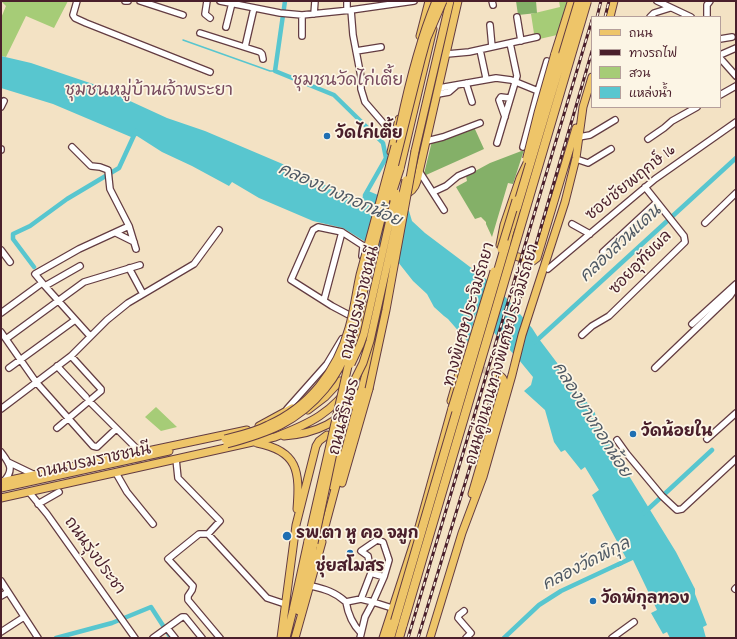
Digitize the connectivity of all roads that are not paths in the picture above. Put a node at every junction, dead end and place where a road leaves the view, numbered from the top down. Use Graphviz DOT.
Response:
graph roads {
  1 [pos="77,1"];
  2 [pos="125,1"];
  3 [pos="128,1"];
  4 [pos="140,1"];
  5 [pos="207,1"];
  6 [pos="220,1"];
  7 [pos="315,1"];
  8 [pos="346,1"];
  9 [pos="414,1"];
  10 [pos="429,1"];
  11 [pos="436,1"];
  12 [pos="443,1"];
  13 [pos="450,1"];
  14 [pos="572,1"];
  15 [pos="580,1"];
  16 [pos="583,1"];
  17 [pos="587,1"];
  18 [pos="614,1"];
  19 [pos="657,1"];
  20 [pos="710,1"];
  21 [pos="232,3"];
  22 [pos="457,4"];
  23 [pos="254,8"];
  24 [pos="670,8"];
  25 [pos="349,10"];
  26 [pos="314,14"];
  27 [pos="183,15"];
  28 [pos="302,15"];
  29 [pos="610,16"];
  30 [pos="651,16"];
  31 [pos="689,16"];
  32 [pos="707,16"];
  33 [pos="518,17"];
  34 [pos="210,18"];
  35 [pos="490,25"];
  36 [pos="226,26"];
  37 [pos="200,33"];
  38 [pos="302,36"];
  39 [pos="732,37"];
  40 [pos="537,38"];
  41 [pos="721,38"];
  42 [pos="419,39"];
  43 [pos="521,41"];
  44 [pos="510,43"];
  45 [pos="245,47"];
  46 [pos="382,47"];
  47 [pos="492,47"];
  48 [pos="736,48"];
  49 [pos="480,50"];
  50 [pos="356,52"];
  51 [pos="447,54"];
  52 [pos="721,55"];
  53 [pos="263,59"];
  54 [pos="721,59"];
  55 [pos="548,61"];
  56 [pos="436,65"];
  57 [pos="425,67"];
  58 [pos="210,72"];
  59 [pos="736,76"];
  60 [pos="486,78"];
  61 [pos="515,81"];
  62 [pos="591,81"];
  63 [pos="466,83"];
  64 [pos="736,86"];
  65 [pos="438,91"];
  66 [pos="538,91"];
  67 [pos="721,94"];
  68 [pos="509,98"];
  69 [pos="4,101"];
  70 [pos="472,102"];
  71 [pos="1,107"];
  72 [pos="583,107"];
  73 [pos="695,108"];
  74 [pos="504,117"];
  75 [pos="615,120"];
  76 [pos="736,122"];
  77 [pos="480,123"];
  78 [pos="579,128"];
  79 [pos="543,130"];
  80 [pos="396,131"];
  81 [pos="579,137"];
  82 [pos="648,139"];
  83 [pos="427,141"];
  84 [pos="497,143"];
  85 [pos="72,147"];
  86 [pos="523,147"];
  87 [pos="611,149"];
  88 [pos="415,151"];
  89 [pos="576,159"];
  90 [pos="400,169"];
  91 [pos="472,170"];
  92 [pos="419,171"];
  93 [pos="644,187"];
  94 [pos="433,192"];
  95 [pos="736,193"];
  96 [pos="656,203"];
  97 [pos="517,207"];
  98 [pos="444,210"];
  99 [pos="705,223"];
  100 [pos="572,224"];
  101 [pos="129,226"];
  102 [pos="219,230"];
  103 [pos="342,232"];
  104 [pos="116,233"];
  105 [pos="590,234"];
  106 [pos="134,242"];
  107 [pos="136,249"];
  108 [pos="1,250"];
  109 [pos="603,252"];
  110 [pos="10,262"];
  111 [pos="140,265"];
  112 [pos="361,265"];
  113 [pos="80,266"];
  114 [pos="129,268"];
  115 [pos="548,269"];
  116 [pos="368,274"];
  117 [pos="357,280"];
  118 [pos="44,285"];
  119 [pos="736,285"];
  120 [pos="144,294"];
  121 [pos="385,297"];
  122 [pos="324,300"];
  123 [pos="58,301"];
  124 [pos="1,313"];
  125 [pos="349,315"];
  126 [pos="75,320"];
  127 [pos="692,324"];
  128 [pos="356,328"];
  129 [pos="1,332"];
  130 [pos="582,335"];
  131 [pos="90,336"];
  132 [pos="6,339"];
  133 [pos="70,356"];
  134 [pos="21,360"];
  135 [pos="57,366"];
  136 [pos="9,368"];
  137 [pos="655,368"];
  138 [pos="481,369"];
  139 [pos="494,373"];
  140 [pos="36,382"];
  141 [pos="366,387"];
  142 [pos="88,399"];
  143 [pos="1,409"];
  144 [pos="284,412"];
  145 [pos="736,413"];
  146 [pos="68,418"];
  147 [pos="57,428"];
  148 [pos="254,428"];
  149 [pos="116,429"];
  150 [pos="276,437"];
  151 [pos="707,439"];
  152 [pos="617,440"];
  153 [pos="253,442"];
  154 [pos="1,452"];
  155 [pos="140,452"];
  156 [pos="176,459"];
  157 [pos="736,459"];
  158 [pos="8,462"];
  159 [pos="116,473"];
  160 [pos="35,475"];
  161 [pos="2,484"];
  162 [pos="29,492"];
  163 [pos="59,492"];
  164 [pos="1,494"];
  165 [pos="1,498"];
  166 [pos="38,504"];
  167 [pos="153,524"];
  168 [pos="296,525"];
  169 [pos="418,527"];
  170 [pos="462,533"];
  171 [pos="208,534"];
  172 [pos="314,543"];
  173 [pos="371,573"];
  174 [pos="384,577"];
  175 [pos="1,581"];
  176 [pos="311,586"];
  177 [pos="8,592"];
  178 [pos="1,596"];
  179 [pos="360,599"];
  180 [pos="346,602"];
  181 [pos="373,602"];
  182 [pos="285,604"];
  183 [pos="392,608"];
  184 [pos="464,611"];
  185 [pos="24,617"];
  186 [pos="634,622"];
  187 [pos="167,628"];
  188 [pos="1,632"];
  189 [pos="361,636"];
  190 [pos="290,637"];
  191 [pos="38,638"];
  192 [pos="135,638"];
  193 [pos="153,638"];
  194 [pos="175,638"];
  195 [pos="202,638"];
  196 [pos="220,638"];
  197 [pos="384,638"];
  198 [pos="390,638"];
  199 [pos="399,638"];
  200 [pos="430,638"];
  201 [pos="466,638"];
  202 [pos="612,638"];
  1 -- 58 [label="street"];
  2 -- 3 [label="street"];
  4 -- 27 [label="street"];
  5 -- 34 [label="street"];
  6 -- 21 [label="street"];
  7 -- 26 [label="street"];
  8 -- 25 [label="street"];
  9 -- 25 [label="street"];
  10 -- 42 [label="main road"];
  11 -- 57 [label="main road, ถนนบรมราชชนนี"];
  11 -- 161 [label="main road, bridge"];
  12 -- 128 [label="main road, bridge"];
  13 -- 56 [label="main road, ถนนบรมราชชนนี"];
  14 -- 97 [label="highway, bridge"];
  15 -- 79 [label="main road, ถนนคู่ขนานทางพิเศษประจิมรัถยา"];
  15 -- 97 [label="highway, ทางพิเศษประจิมรัถยา, bridge"];
  16 -- 72 [label="main road"];
  17 -- 199 [label="highway, ทางพิเศษประจิมรัถยา, bridge"];
  18 -- 29 [label="main road"];
  19 -- 24 [label="street"];
  20 -- 32 [label="street"];
  21 -- 23 [label="street"];
  21 -- 36 [label="street"];
  22 -- 51 [label="main road"];
  22 -- 56 [label="main road"];
  23 -- 28 [label="street"];
  23 -- 45 [label="street"];
  24 -- 30 [label="street"];
  24 -- 31 [label="street"];
  25 -- 26 [label="street"];
  25 -- 50 [label="street"];
  26 -- 28 [label="street"];
  28 -- 38 [label="street"];
  33 -- 43 [label="street"];
  35 -- 47 [label="street"];
  37 -- 45 [label="street"];
  39 -- 41 [label="street"];
  40 -- 43 [label="street"];
  42 -- 57 [label="main road"];
  42 -- 80 [label="main road"];
  43 -- 44 [label="street"];
  44 -- 47 [label="street"];
  44 -- 61 [label="street"];
  45 -- 53 [label="street"];
  46 -- 50 [label="street"];
  47 -- 49 [label="street"];
  48 -- 52 [label="street"];
  49 -- 51 [label="street"];
  49 -- 60 [label="street"];
  50 -- 80 [label="street"];
  51 -- 65 [label="main road"];
  54 -- 59 [label="street"];
  55 -- 66 [label="street"];
  56 -- 88 [label="main road, ถนนบรมราชชนนี"];
  57 -- 90 [label="main road, ถนนบรมราชชนนี"];
  60 -- 61 [label="street"];
  60 -- 63 [label="street"];
  61 -- 66 [label="street"];
  61 -- 68 [label="street"];
  62 -- 72 [label="main road, ถนนคู่ขนานทางพิเศษประจิมรัถยา"];
  63 -- 65 [label="street"];
  63 -- 70 [label="street"];
  64 -- 67 [label="street"];
  65 -- 83 [label="main road"];
  66 -- 86 [label="street"];
  68 -- 74 [label="street"];
  68 -- 74 [label="street"];
  69 -- 71 [label="street"];
  72 -- 78 [label="main road, ถนนคู่ขนานทางพิเศษประจิมรัถยา"];
  73 -- 82 [label="street"];
  74 -- 84 [label="street"];
  75 -- 81 [label="street"];
  76 -- 93 [label="street, ซอยชัยพฤกษ์ 16"];
  77 -- 83 [label="street"];
  78 -- 79 [label="main road"];
  78 -- 81 [label="main road, ถนนคู่ขนานทางพิเศษประจิมรัถยา"];
  79 -- 169 [label="main road, ถนนคู่ขนานทางพิเศษประจิมรัถยา, bridge"];
  80 -- 92 [label="main road"];
  81 -- 89 [label="main road, ถนนคู่ขนานทางพิเศษประจิมรัถยา"];
  83 -- 92 [label="main road"];
  85 -- 101 [label="street"];
  87 -- 89 [label="street"];
  88 -- 141 [label="main road, ถนนสิรินธร, bridge"];
  88 -- 150 [label="main road, ถนนบรมราชชนนี, bridge"];
  89 -- 170 [label="main road, ถนนคู่ขนานทางพิเศษประจิมรัถยา"];
  90 -- 148 [label="main road, ถนนบรมราชชนนี, bridge"];
  90 -- 172 [label="main road, ถนนสิรินธร, bridge"];
  91 -- 94 [label="street"];
  92 -- 94 [label="street"];
  93 -- 96 [label="street, ซอยอุทัยผล"];
  93 -- 105 [label="street, ซอยชัยพฤกษ์ 16"];
  94 -- 98 [label="street"];
  95 -- 99 [label="street"];
  96 -- 109 [label="street, ซอยอุทัยผล"];
  96 -- 130 [label="street, ซอยอุทัยผล"];
  97 -- 198 [label="highway, ทางพิเศษประจิมรัถยา, bridge"];
  100 -- 105 [label="street"];
  101 -- 104 [label="street"];
  101 -- 106 [label="street"];
  102 -- 120 [label="street"];
  103 -- 112 [label="street"];
  103 -- 122 [label="street"];
  103 -- 122 [label="street"];
  104 -- 106 [label="street"];
  104 -- 118 [label="street"];
  105 -- 115 [label="street, ซอยชัยพฤกษ์ 16"];
  106 -- 107 [label="street"];
  108 -- 110 [label="street"];
  111 -- 114 [label="street"];
  112 -- 116 [label="street"];
  112 -- 117 [label="street"];
  113 -- 118 [label="street"];
  114 -- 120 [label="street"];
  114 -- 123 [label="street"];
  116 -- 117 [label="street"];
  116 -- 121 [label="street"];
  117 -- 125 [label="street"];
  118 -- 123 [label="street"];
  118 -- 124 [label="street"];
  119 -- 127 [label="street"];
  119 -- 137 [label="street"];
  120 -- 131 [label="street"];
  121 -- 141 [label="main road"];
  121 -- 144 [label="main road"];
  122 -- 125 [label="street"];
  123 -- 126 [label="street"];
  123 -- 132 [label="street"];
  125 -- 144 [label="street"];
  126 -- 131 [label="street"];
  126 -- 134 [label="street"];
  128 -- 164 [label="main road, bridge"];
  128 -- 172 [label="main road, bridge"];
  129 -- 132 [label="street"];
  131 -- 133 [label="street"];
  132 -- 134 [label="street"];
  133 -- 135 [label="street"];
  133 -- 142 [label="street"];
  134 -- 136 [label="street"];
  134 -- 140 [label="street"];
  135 -- 140 [label="street"];
  135 -- 142 [label="street"];
  138 -- 169 [label="main road"];
  139 -- 170 [label="main road"];
  140 -- 143 [label="street"];
  140 -- 146 [label="street"];
  141 -- 150 [label="main road"];
  141 -- 172 [label="main road, ถนนสิรินธร"];
  142 -- 146 [label="street"];
  142 -- 149 [label="street"];
  144 -- 148 [label="main road"];
  145 -- 151 [label="street"];
  146 -- 147 [label="street"];
  146 -- 149 [label="street"];
  148 -- 155 [label="main road, ถนนบรมราชชนนี"];
  149 -- 155 [label="street"];
  150 -- 153 [label="main road, ถนนบรมราชชนนี"];
  152 -- 157 [label="street"];
  153 -- 156 [label="main road, ถนนบรมราชชนนี"];
  153 -- 168 [label="main road"];
  154 -- 158 [label="street"];
  155 -- 160 [label="main road, ถนนบรมราชชนนี"];
  156 -- 159 [label="main road, ถนนบรมราชชนนี"];
  156 -- 171 [label="street"];
  158 -- 160 [label="street"];
  158 -- 161 [label="street"];
  159 -- 162 [label="main road, ถนนบรมราชชนนี"];
  159 -- 167 [label="street"];
  160 -- 161 [label="main road, ถนนบรมราชชนนี"];
  162 -- 165 [label="main road, ถนนบรมราชชนนี"];
  162 -- 166 [label="street, ถนนรุ่งประชา"];
  163 -- 166 [label="street"];
  166 -- 192 [label="street, ถนนรุ่งประชา"];
  168 -- 172 [label="main road"];
  168 -- 182 [label="main road"];
  169 -- 183 [label="main road, ถนนคู่ขนานทางพิเศษประจิมรัถยา"];
  170 -- 200 [label="main road, ถนนคู่ขนานทางพิเศษประจิมรัถยา"];
  171 -- 182 [label="street"];
  171 -- 196 [label="street"];
  172 -- 176 [label="main road, ถนนสิรินธร"];
  172 -- 190 [label="main road, ถนนสิรินธร"];
  173 -- 174 [label="street"];
  173 -- 174 [label="street"];
  173 -- 179 [label="street"];
  174 -- 181 [label="street"];
  175 -- 177 [label="street"];
  176 -- 180 [label="street"];
  176 -- 190 [label="main road, ถนนสิรินธร"];
  177 -- 178 [label="street"];
  177 -- 185 [label="street"];
  179 -- 180 [label="street"];
  179 -- 181 [label="street"];
  180 -- 189 [label="street"];
  181 -- 183 [label="street"];
  181 -- 189 [label="street"];
  182 -- 190 [label="main road"];
  183 -- 197 [label="main road, ถนนคู่ขนานทางพิเศษประจิมรัถยา"];
  184 -- 201 [label="street"];
  185 -- 188 [label="street"];
  185 -- 191 [label="street"];
  186 -- 202 [label="street"];
  187 -- 193 [label="street"];
  187 -- 194 [label="street"];
  187 -- 195 [label="street"];
}
